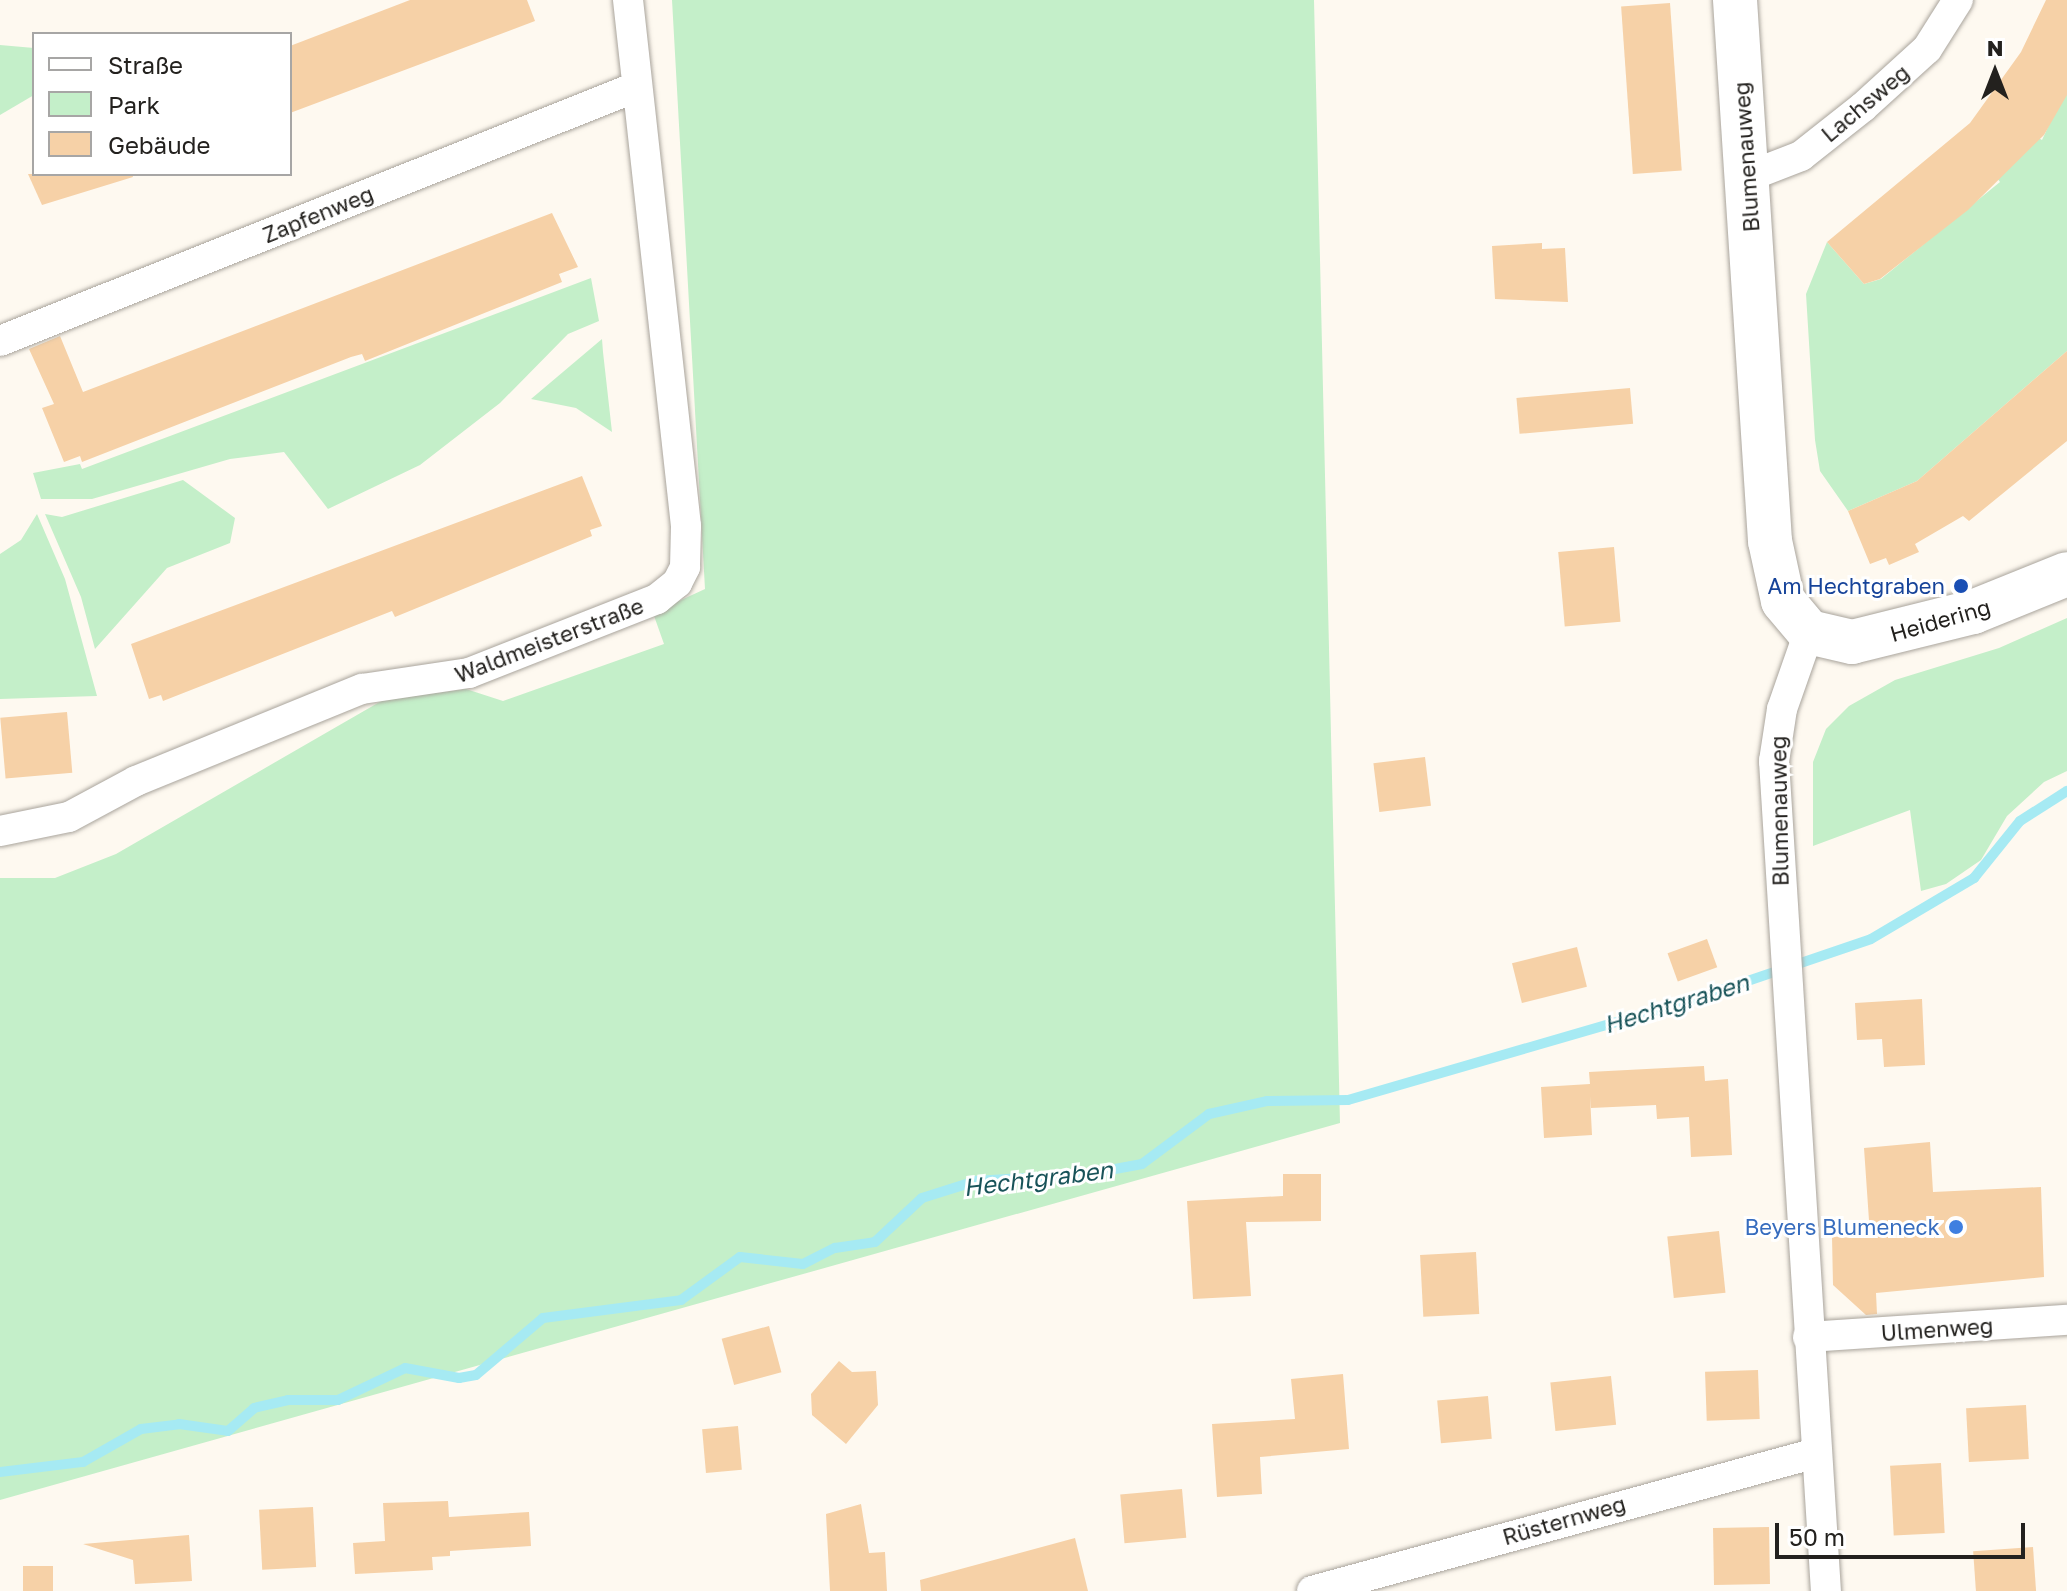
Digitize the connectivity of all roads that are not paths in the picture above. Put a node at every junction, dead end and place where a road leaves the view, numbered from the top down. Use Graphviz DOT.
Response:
graph roads {
  1 [pos="628,0"];
  2 [pos="1735,0"];
  3 [pos="1958,0"];
  4 [pos="636,87"];
  5 [pos="1747,177"];
  6 [pos="0,341"];
  7 [pos="2067,574"];
  8 [pos="1809,632"];
  9 [pos="0,831"];
  10 [pos="2067,1320"];
  11 [pos="1808,1337"];
  12 [pos="1816,1453"];
  13 [pos="1389,1581"];
  14 [pos="1312,1591"];
  15 [pos="1826,1591"];
  1 -- 4 [label="street, Waldmeisterstraße"];
  2 -- 5 [label="street, Blumenauweg"];
  3 -- 5 [label="street, Lachsweg"];
  4 -- 6 [label="street, Zapfenweg"];
  4 -- 9 [label="street, Waldmeisterstraße"];
  5 -- 8 [label="street, Blumenauweg"];
  7 -- 8 [label="street, Heidering"];
  8 -- 11 [label="street, Blumenauweg"];
  10 -- 11 [label="street, Ulmenweg"];
  11 -- 12 [label="street, Blumenauweg"];
  12 -- 13 [label="street, Rüsternweg"];
  12 -- 15 [label="street, Blumenauweg"];
  13 -- 14 [label="street, Rüsternweg"];
}
